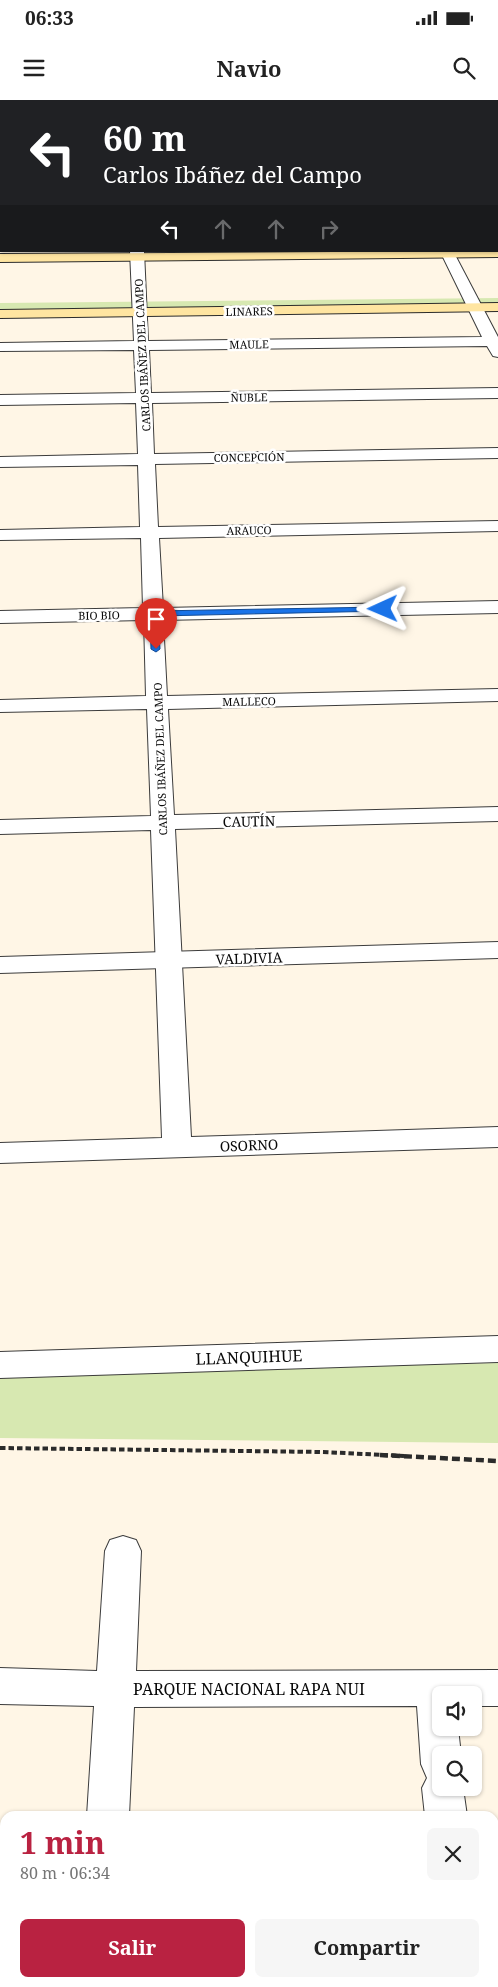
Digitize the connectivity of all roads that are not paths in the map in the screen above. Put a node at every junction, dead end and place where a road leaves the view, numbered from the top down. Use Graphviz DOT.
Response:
graph roads {
  1 [pos="447,252"];
  2 [pos="498,253"];
  3 [pos="137,254"];
  4 [pos="0,258"];
  5 [pos="498,295"];
  6 [pos="0,300"];
  7 [pos="472,301"];
  8 [pos="140,305"];
  9 [pos="498,307"];
  10 [pos="0,314"];
  11 [pos="496,345"];
  12 [pos="142,346"];
  13 [pos="0,347"];
  14 [pos="498,393"];
  15 [pos="144,398"];
  16 [pos="0,400"];
  17 [pos="498,453"];
  18 [pos="147,459"];
  19 [pos="0,462"];
  20 [pos="498,526"];
  21 [pos="150,532"];
  22 [pos="0,535"];
  23 [pos="498,607"];
  24 [pos="154,614"];
  25 [pos="0,617"];
  26 [pos="498,696"];
  27 [pos="158,703"];
  28 [pos="0,706"];
  29 [pos="498,814"];
  30 [pos="163,823"];
  31 [pos="0,827"];
  32 [pos="498,950"];
  33 [pos="169,960"];
  34 [pos="0,966"];
  35 [pos="498,1137"];
  36 [pos="177,1147"];
  37 [pos="0,1153"];
  38 [pos="498,1349"];
  39 [pos="0,1365"];
  40 [pos="123,1551"];
  41 [pos="0,1686"];
  42 [pos="432,1688"];
  43 [pos="482,1688"];
  44 [pos="498,1688"];
  45 [pos="116,1689"];
  46 [pos="444,1796"];
  47 [pos="108,1811"];
  48 [pos="445,1811"];
  1 -- 2 [label="main road"];
  1 -- 3 [label="main road"];
  1 -- 7 [label="street"];
  3 -- 4 [label="main road"];
  3 -- 8 [label="street, CARLOS IBÁÑEZ DEL CAMPO"];
  5 -- 7 [label="main road, LINARES"];
  6 -- 8 [label="main road, LINARES"];
  7 -- 8 [label="main road, LINARES"];
  7 -- 9 [label="main road, LINARES"];
  7 -- 11 [label="street"];
  8 -- 10 [label="main road, LINARES"];
  8 -- 12 [label="street, CARLOS IBÁÑEZ DEL CAMPO"];
  11 -- 12 [label="street, MAULE"];
  12 -- 13 [label="street, MAULE"];
  12 -- 15 [label="street, CARLOS IBÁÑEZ DEL CAMPO"];
  14 -- 15 [label="street, ÑUBLE"];
  15 -- 16 [label="street, ÑUBLE"];
  15 -- 18 [label="street, CARLOS IBÁÑEZ DEL CAMPO"];
  17 -- 18 [label="street, CONCEPCIÓN"];
  18 -- 19 [label="street, CONCEPCIÓN"];
  18 -- 21 [label="street, CARLOS IBÁÑEZ DEL CAMPO"];
  20 -- 21 [label="street, ARAUCO"];
  21 -- 22 [label="street, ARAUCO"];
  21 -- 24 [label="street, CARLOS IBÁÑEZ DEL CAMPO"];
  23 -- 24 [label="street, BIO BIO"];
  24 -- 25 [label="street, BIO BIO"];
  24 -- 27 [label="street, CARLOS IBÁÑEZ DEL CAMPO"];
  26 -- 27 [label="street, MALLECO"];
  27 -- 28 [label="street, MALLECO"];
  27 -- 30 [label="street, CARLOS IBÁÑEZ DEL CAMPO"];
  29 -- 30 [label="street, CAUTÍN"];
  30 -- 31 [label="street, CAUTÍN"];
  30 -- 33 [label="street, CARLOS IBÁÑEZ DEL CAMPO"];
  32 -- 33 [label="street, VALDIVIA"];
  33 -- 34 [label="street, VALDIVIA"];
  33 -- 36 [label="street, CARLOS IBÁÑEZ DEL CAMPO"];
  35 -- 36 [label="street, OSORNO"];
  36 -- 37 [label="street, OSORNO"];
  38 -- 39 [label="street, LLANQUIHUE"];
  40 -- 45 [label="street"];
  41 -- 45 [label="street, PARQUE NACIONAL RAPA NUI"];
  42 -- 45 [label="street, PARQUE NACIONAL RAPA NUI"];
  43 -- 44 [label="street, PARQUE NACIONAL RAPA NUI"];
  45 -- 47 [label="street"];
  46 -- 48 [label="street"];
}
